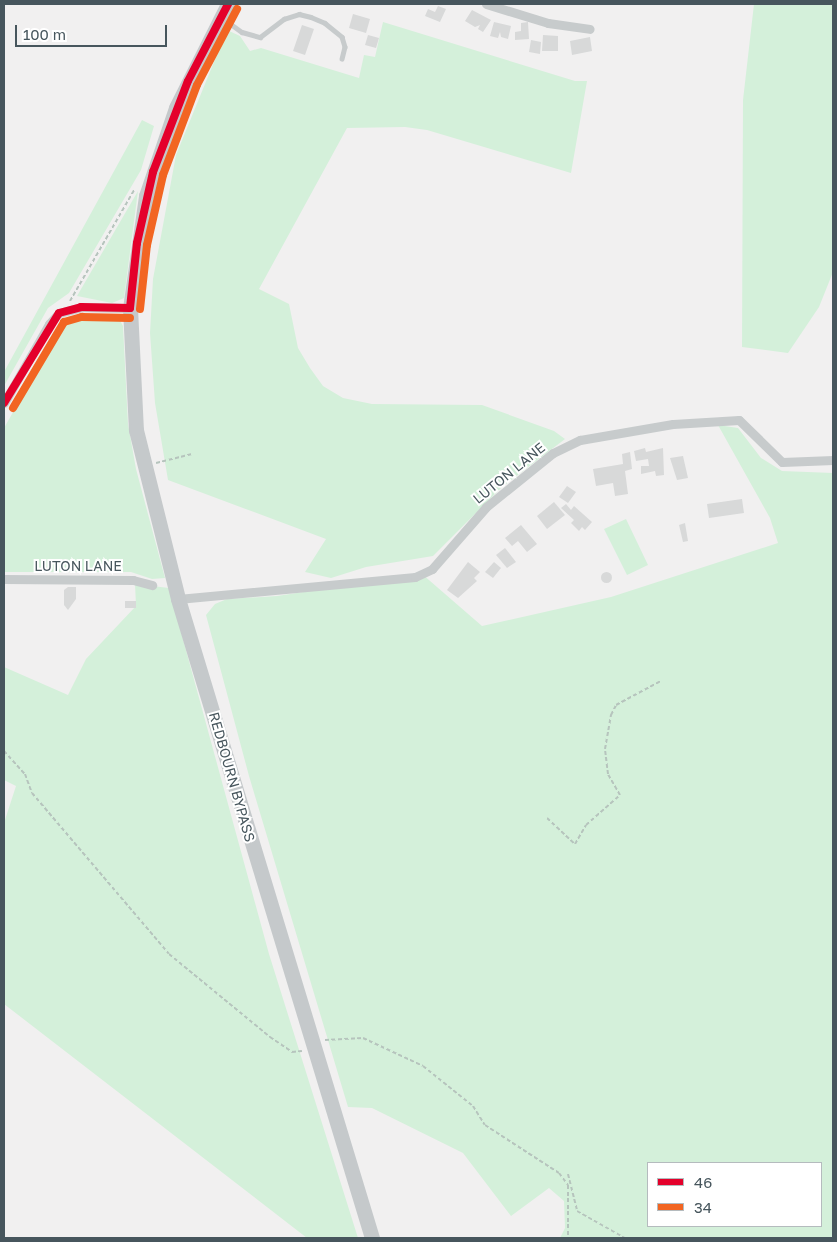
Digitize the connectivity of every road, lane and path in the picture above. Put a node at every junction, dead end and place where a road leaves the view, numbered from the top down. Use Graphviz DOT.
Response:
graph roads {
  1 [pos="486,4"];
  2 [pos="501,6"];
  3 [pos="224,10"];
  4 [pos="590,29"];
  5 [pos="342,59"];
  6 [pos="153,172"];
  7 [pos="69,308"];
  8 [pos="130,308"];
  9 [pos="4,403"];
  10 [pos="192,454"];
  11 [pos="833,460"];
  12 [pos="144,466"];
  13 [pos="4,579"];
  14 [pos="152,584"];
  15 [pos="178,599"];
  16 [pos="661,681"];
  17 [pos="4,751"];
  18 [pos="547,818"];
  19 [pos="330,1039"];
  20 [pos="302,1051"];
  21 [pos="568,1174"];
  22 [pos="372,1238"];
  23 [pos="568,1238"];
  24 [pos="625,1238"];
  1 -- 2 [label="street"];
  2 -- 4 [label="street"];
  3 -- 5 [label="lane"];
  3 -- 6 [label="main road, REDBOURN BYPASS"];
  6 -- 7 [label="path"];
  6 -- 8 [label="main road, REDBOURN BYPASS"];
  7 -- 8 [label="street"];
  7 -- 9 [label="street"];
  8 -- 12 [label="main road, REDBOURN BYPASS"];
  10 -- 12 [label="path"];
  11 -- 15 [label="street, LUTON LANE"];
  12 -- 15 [label="main road, REDBOURN BYPASS"];
  13 -- 14 [label="street, LUTON LANE"];
  15 -- 22 [label="main road, REDBOURN BYPASS"];
  16 -- 18 [label="path"];
  17 -- 20 [label="path"];
  19 -- 23 [label="path"];
  21 -- 24 [label="path"];
}
